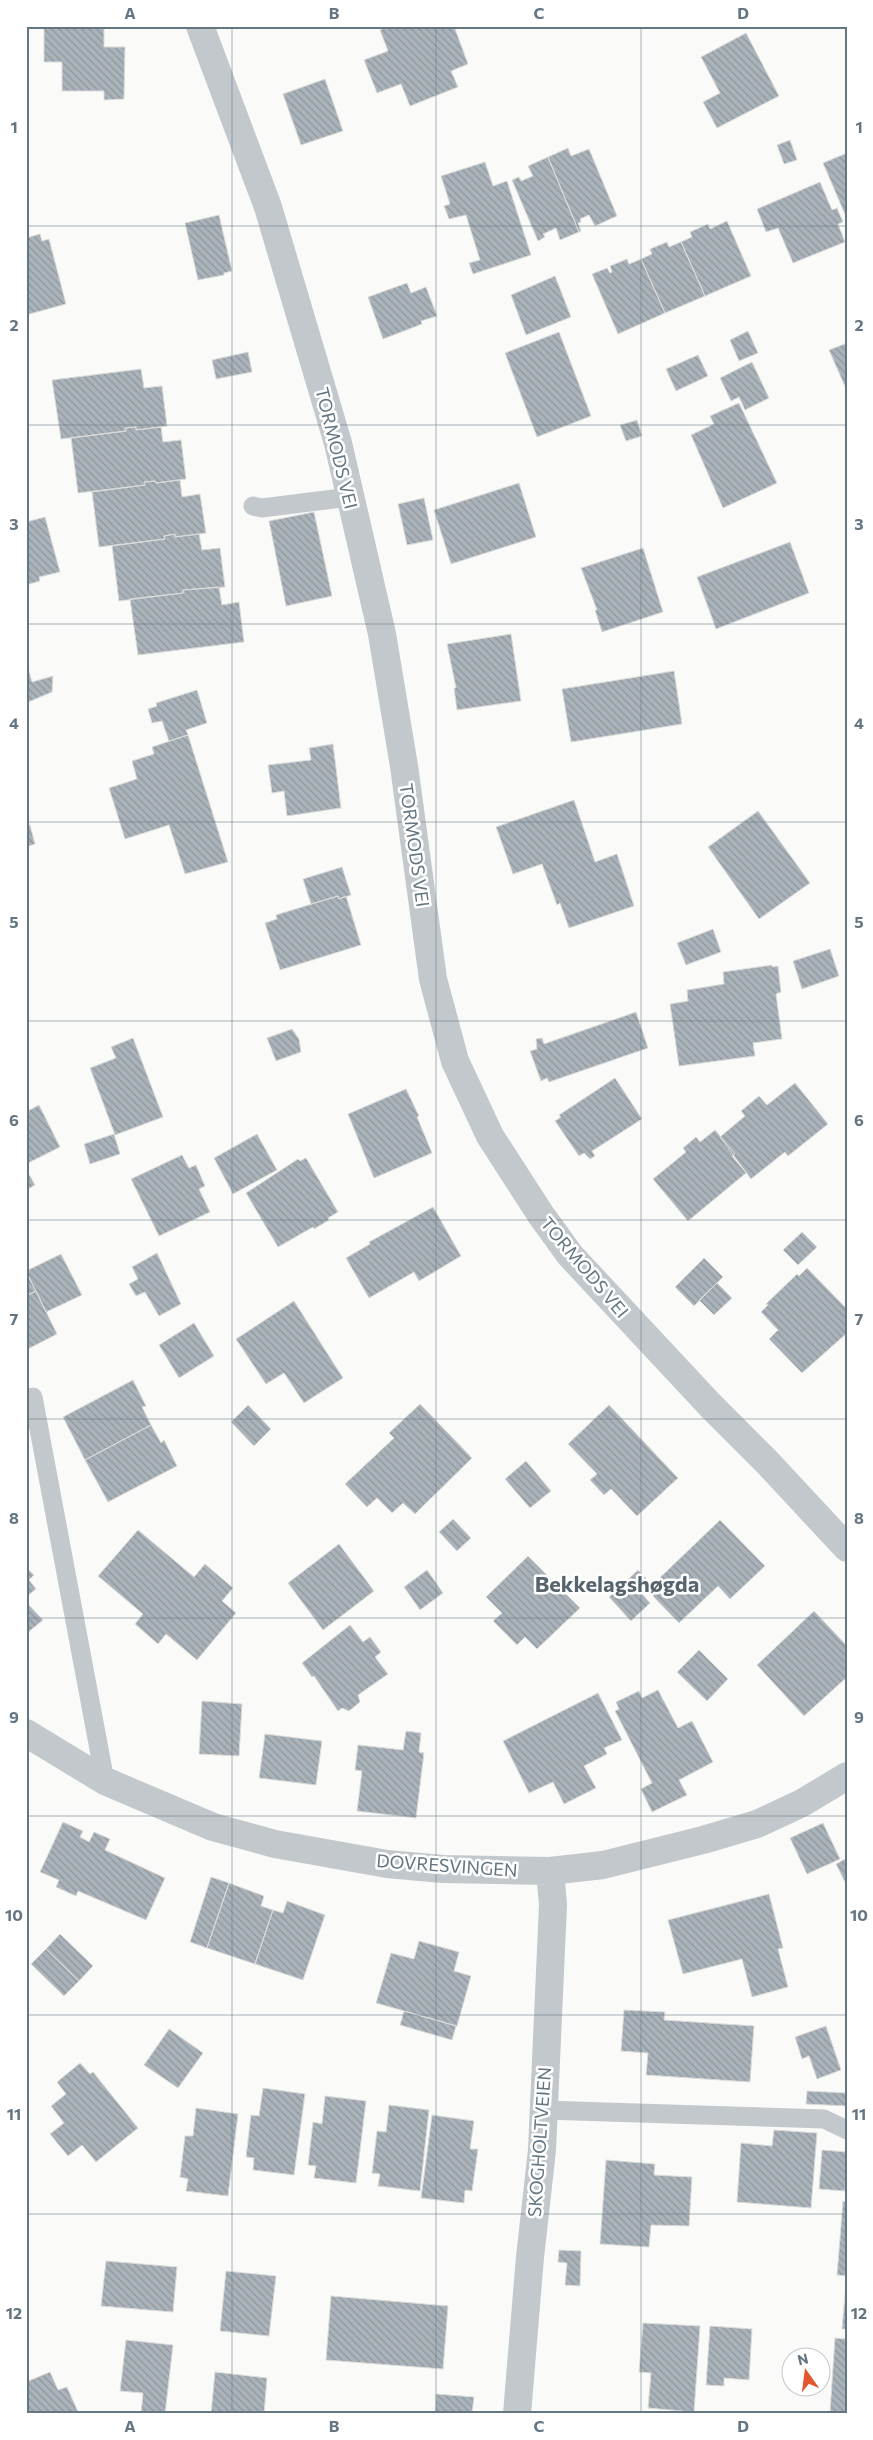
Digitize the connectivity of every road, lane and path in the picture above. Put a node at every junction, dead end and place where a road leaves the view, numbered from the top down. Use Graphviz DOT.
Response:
graph roads {
  1 [pos="200,26"];
  2 [pos="350,497"];
  3 [pos="252,506"];
  4 [pos="33,1397"];
  5 [pos="847,1548"];
  6 [pos="26,1734"];
  7 [pos="847,1776"];
  8 [pos="105,1781"];
  9 [pos="550,1871"];
  10 [pos="543,2110"];
  11 [pos="847,2130"];
  12 [pos="517,2414"];
  1 -- 2 [label="street, TORMODS VEI"];
  2 -- 3 [label="lane"];
  2 -- 5 [label="street, TORMODS VEI"];
  4 -- 8 [label="lane"];
  6 -- 8 [label="street, DOVRESVINGEN"];
  7 -- 9 [label="street, DOVRESVINGEN"];
  8 -- 9 [label="street, DOVRESVINGEN"];
  9 -- 10 [label="street, SKOGHOLTVEIEN"];
  10 -- 11 [label="lane"];
  10 -- 12 [label="street, SKOGHOLTVEIEN"];
}
